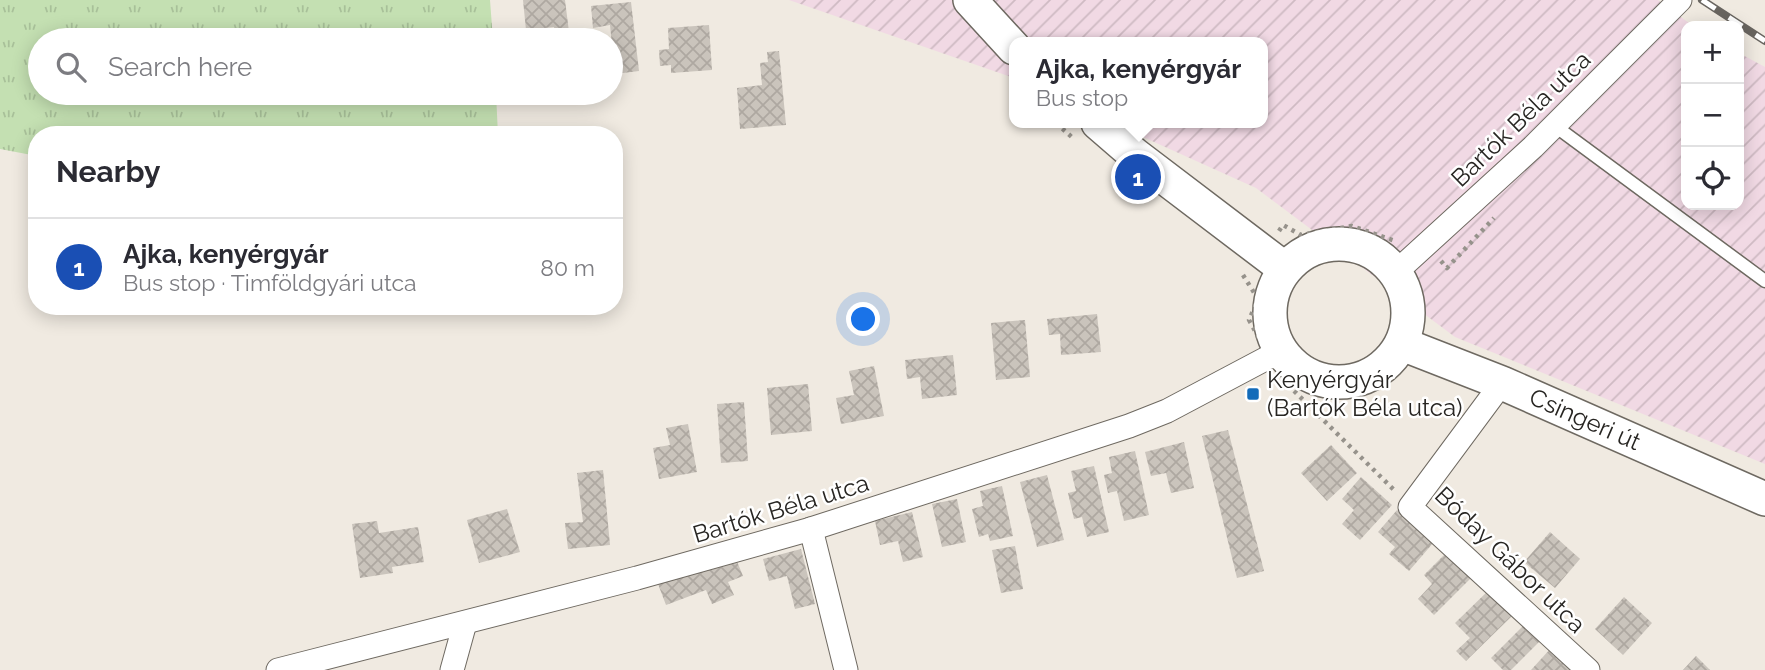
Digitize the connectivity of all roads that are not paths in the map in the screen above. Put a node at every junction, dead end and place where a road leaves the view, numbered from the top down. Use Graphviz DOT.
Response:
graph roads {
  1 [pos="970,0"];
  2 [pos="1680,0"];
  3 [pos="1009,43"];
  4 [pos="1555,126"];
  5 [pos="1088,132"];
  6 [pos="1284,269"];
  7 [pos="1396,272"];
  8 [pos="1765,281"];
  9 [pos="1402,344"];
  10 [pos="1276,357"];
  11 [pos="1502,383"];
  12 [pos="1765,499"];
  13 [pos="811,529"];
  14 [pos="465,623"];
  15 [pos="278,670"];
  16 [pos="452,670"];
  17 [pos="846,670"];
  18 [pos="1588,670"];
  1 -- 3 [label="main road"];
  2 -- 4 [label="street, Bartók Béla utca"];
  4 -- 7 [label="street, Bartók Béla utca"];
  4 -- 8 [label="lane"];
  5 -- 6 [label="main road"];
  6 -- 7 [label="main road"];
  6 -- 10 [label="main road"];
  7 -- 9 [label="main road"];
  9 -- 10 [label="main road"];
  9 -- 11 [label="main road, Csingeri út"];
  10 -- 13 [label="street, Bartók Béla utca"];
  11 -- 12 [label="main road, Csingeri út"];
  11 -- 18 [label="street, Bóday Gábor utca"];
  13 -- 14 [label="street, Bartók Béla utca"];
  13 -- 17 [label="street"];
  14 -- 15 [label="street, Bartók Béla utca"];
  14 -- 16 [label="street"];
}
